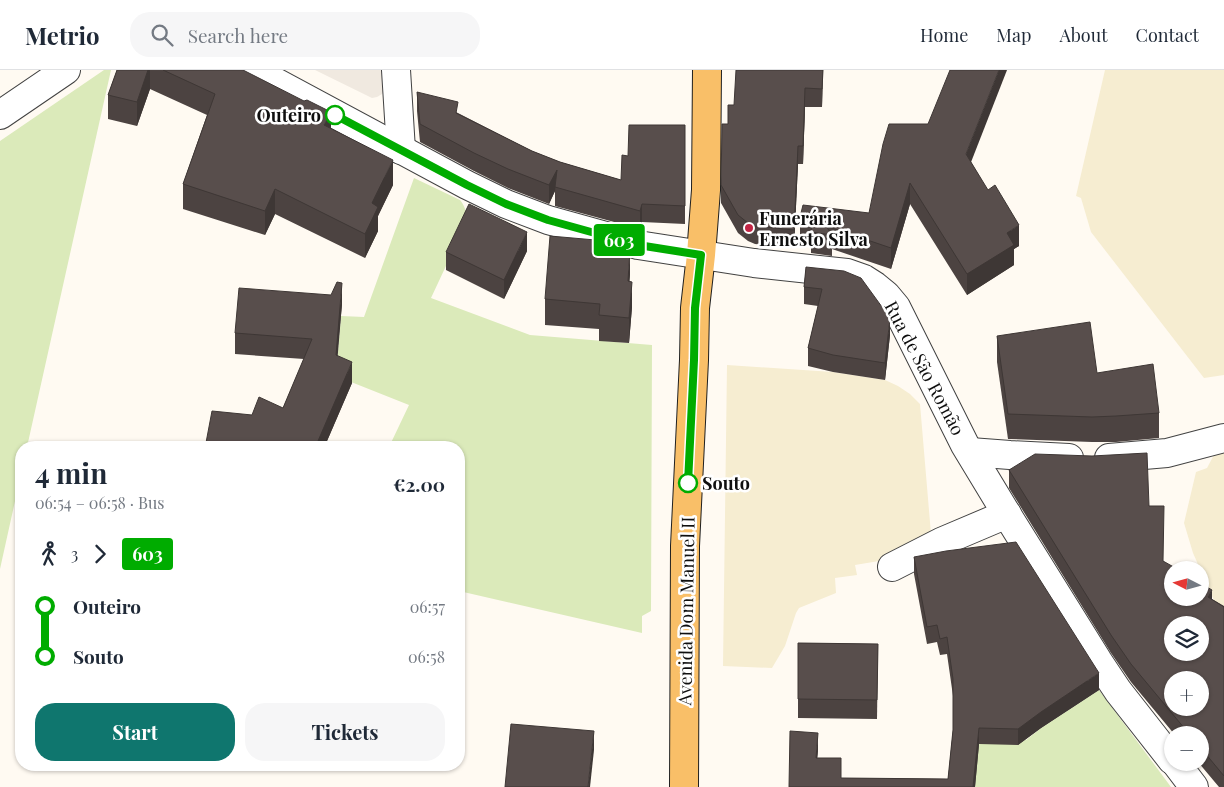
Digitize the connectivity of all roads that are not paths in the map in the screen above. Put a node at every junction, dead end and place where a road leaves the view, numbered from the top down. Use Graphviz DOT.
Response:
graph roads {
  1 [pos="66,70"];
  2 [pos="253,70"];
  3 [pos="396,70"];
  4 [pos="707,70"];
  5 [pos="3,107"];
  6 [pos="401,150"];
  7 [pos="701,255"];
  8 [pos="1224,438"];
  9 [pos="970,452"];
  10 [pos="1007,514"];
  11 [pos="892,567"];
  12 [pos="1164,748"];
  13 [pos="1182,771"];
  14 [pos="684,787"];
  15 [pos="1194,787"];
  1 -- 5 [label="street"];
  2 -- 6 [label="street, Rua de São Romão"];
  3 -- 6 [label="street"];
  4 -- 7 [label="main road, Avenida Dom Manuel II"];
  6 -- 7 [label="street, Rua de São Romão"];
  7 -- 9 [label="street, Rua de São Romão"];
  7 -- 14 [label="main road, Avenida Dom Manuel II"];
  8 -- 9 [label="street"];
  9 -- 10 [label="street, Rua de São Romão"];
  10 -- 11 [label="street"];
  10 -- 12 [label="street, Rua de São Romão"];
  13 -- 15 [label="street, Rua de São Romão"];
}
